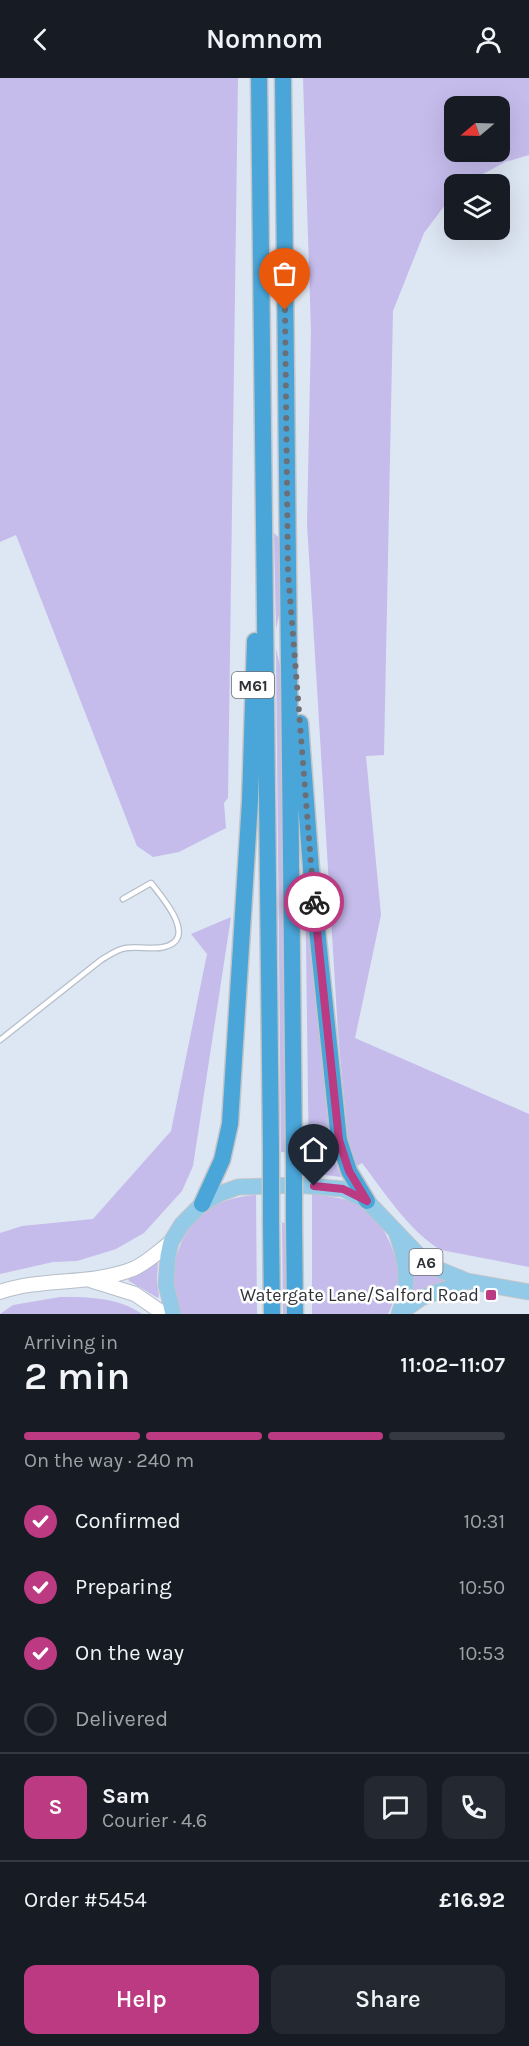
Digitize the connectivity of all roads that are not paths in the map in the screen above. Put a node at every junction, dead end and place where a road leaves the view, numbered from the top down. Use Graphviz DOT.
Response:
graph roads {
  1 [pos="259,78"];
  2 [pos="283,78"];
  3 [pos="264,505"];
  4 [pos="288,572"];
  5 [pos="123,899"];
  6 [pos="0,1040"];
  7 [pos="367,1201"];
  8 [pos="202,1204"];
  9 [pos="394,1230"];
  10 [pos="171,1242"];
  11 [pos="90,1280"];
  12 [pos="467,1281"];
  13 [pos="0,1292"];
  14 [pos="529,1292"];
  15 [pos="164,1314"];
  16 [pos="173,1314"];
  17 [pos="272,1314"];
  18 [pos="295,1314"];
  19 [pos="399,1314"];
  1 -- 3 [label="highway, M61"];
  2 -- 4 [label="highway, M61"];
  3 -- 8 [label="highway, M61"];
  3 -- 17 [label="highway, M61, bridge"];
  4 -- 7 [label="highway, M61"];
  4 -- 18 [label="highway, M61, bridge"];
  5 -- 6 [label="lane"];
  7 -- 8 [label="main road, A6"];
  7 -- 9 [label="main road, A6"];
  8 -- 10 [label="main road, A6"];
  9 -- 12 [label="main road, A6"];
  9 -- 19 [label="main road, A6"];
  10 -- 11 [label="street"];
  10 -- 16 [label="main road, A6"];
  11 -- 13 [label="street"];
  11 -- 15 [label="street"];
  12 -- 14 [label="main road, A6"];
  12 -- 19 [label="main road, A6"];
}
